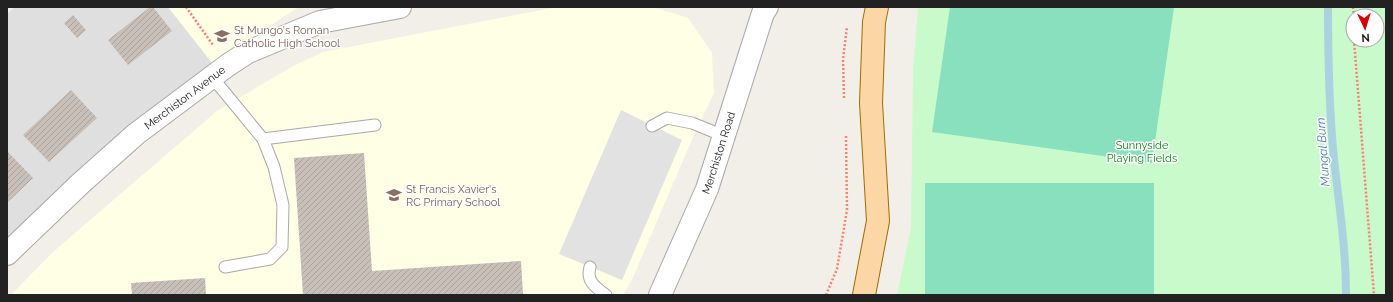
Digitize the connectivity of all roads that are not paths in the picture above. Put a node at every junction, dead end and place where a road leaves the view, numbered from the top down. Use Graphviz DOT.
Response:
graph roads {
  1 [pos="400,7"];
  2 [pos="878,7"];
  3 [pos="759,9"];
  4 [pos="220,71"];
  5 [pos="375,125"];
  6 [pos="652,126"];
  7 [pos="724,136"];
  8 [pos="262,139"];
  9 [pos="7,254"];
  10 [pos="590,266"];
  11 [pos="226,267"];
  12 [pos="606,295"];
  13 [pos="660,295"];
  14 [pos="864,295"];
  1 -- 4 [label="street, Merchiston Avenue"];
  2 -- 14 [label="main road"];
  3 -- 7 [label="street, Merchiston Road"];
  4 -- 8 [label="lane"];
  4 -- 9 [label="street, Merchiston Avenue"];
  5 -- 8 [label="lane"];
  6 -- 7 [label="lane"];
  7 -- 13 [label="street, Merchiston Road"];
  8 -- 11 [label="lane"];
  10 -- 12 [label="lane"];
}
